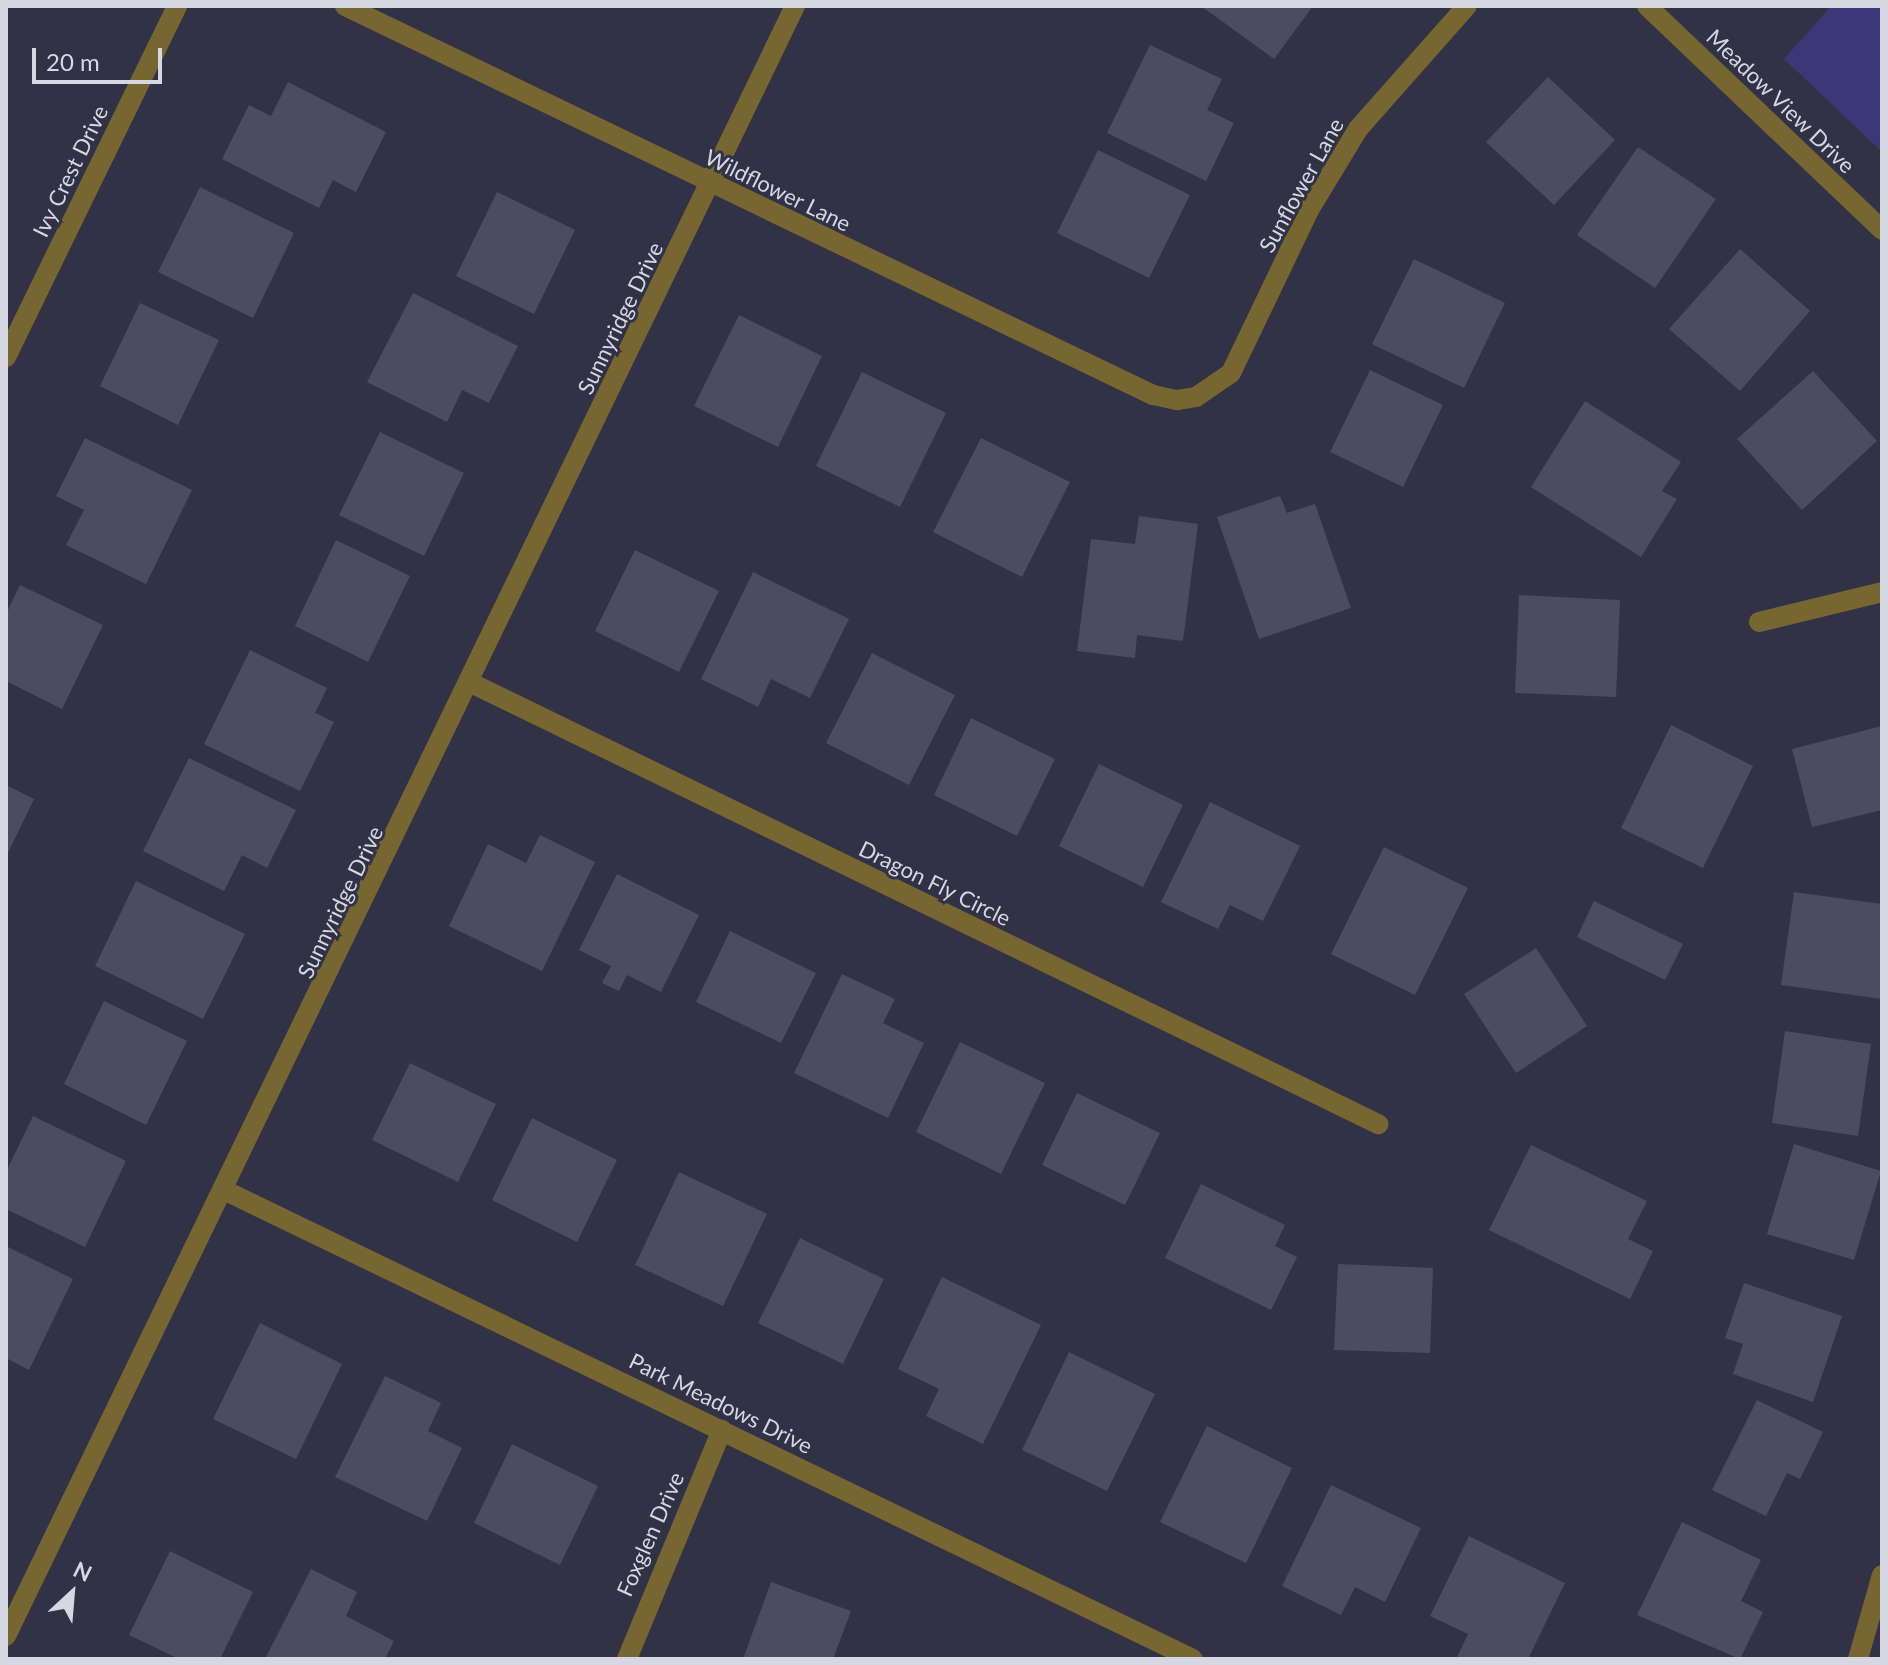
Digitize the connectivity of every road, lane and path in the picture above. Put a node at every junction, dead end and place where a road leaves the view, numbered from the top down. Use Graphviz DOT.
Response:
graph roads {
  1 [pos="177,6"];
  2 [pos="345,6"];
  3 [pos="795,6"];
  4 [pos="1467,6"];
  5 [pos="1647,6"];
  6 [pos="710,185"];
  7 [pos="1882,230"];
  8 [pos="6,357"];
  9 [pos="1196,397"];
  10 [pos="1882,592"];
  11 [pos="1759,622"];
  12 [pos="471,683"];
  13 [pos="1378,1124"];
  14 [pos="226,1191"];
  15 [pos="722,1430"];
  16 [pos="1882,1575"];
  17 [pos="6,1636"];
  18 [pos="627,1659"];
  19 [pos="1193,1659"];
  20 [pos="1858,1659"];
  1 -- 8 [label="street, Ivy Crest Drive"];
  2 -- 6 [label="street, Wildflower Lane"];
  3 -- 6 [label="street, Sunnyridge Drive"];
  4 -- 9 [label="street, Sunflower Lane"];
  5 -- 7 [label="street, Meadow View Drive"];
  6 -- 9 [label="street, Wildflower Lane"];
  6 -- 12 [label="street, Sunnyridge Drive"];
  10 -- 11 [label="street"];
  12 -- 13 [label="street, Dragon Fly Circle"];
  12 -- 14 [label="street, Sunnyridge Drive"];
  14 -- 15 [label="street, Park Meadows Drive"];
  14 -- 17 [label="street, Sunnyridge Drive"];
  15 -- 18 [label="street, Foxglen Drive"];
  15 -- 19 [label="street, Park Meadows Drive"];
  16 -- 20 [label="street"];
}
